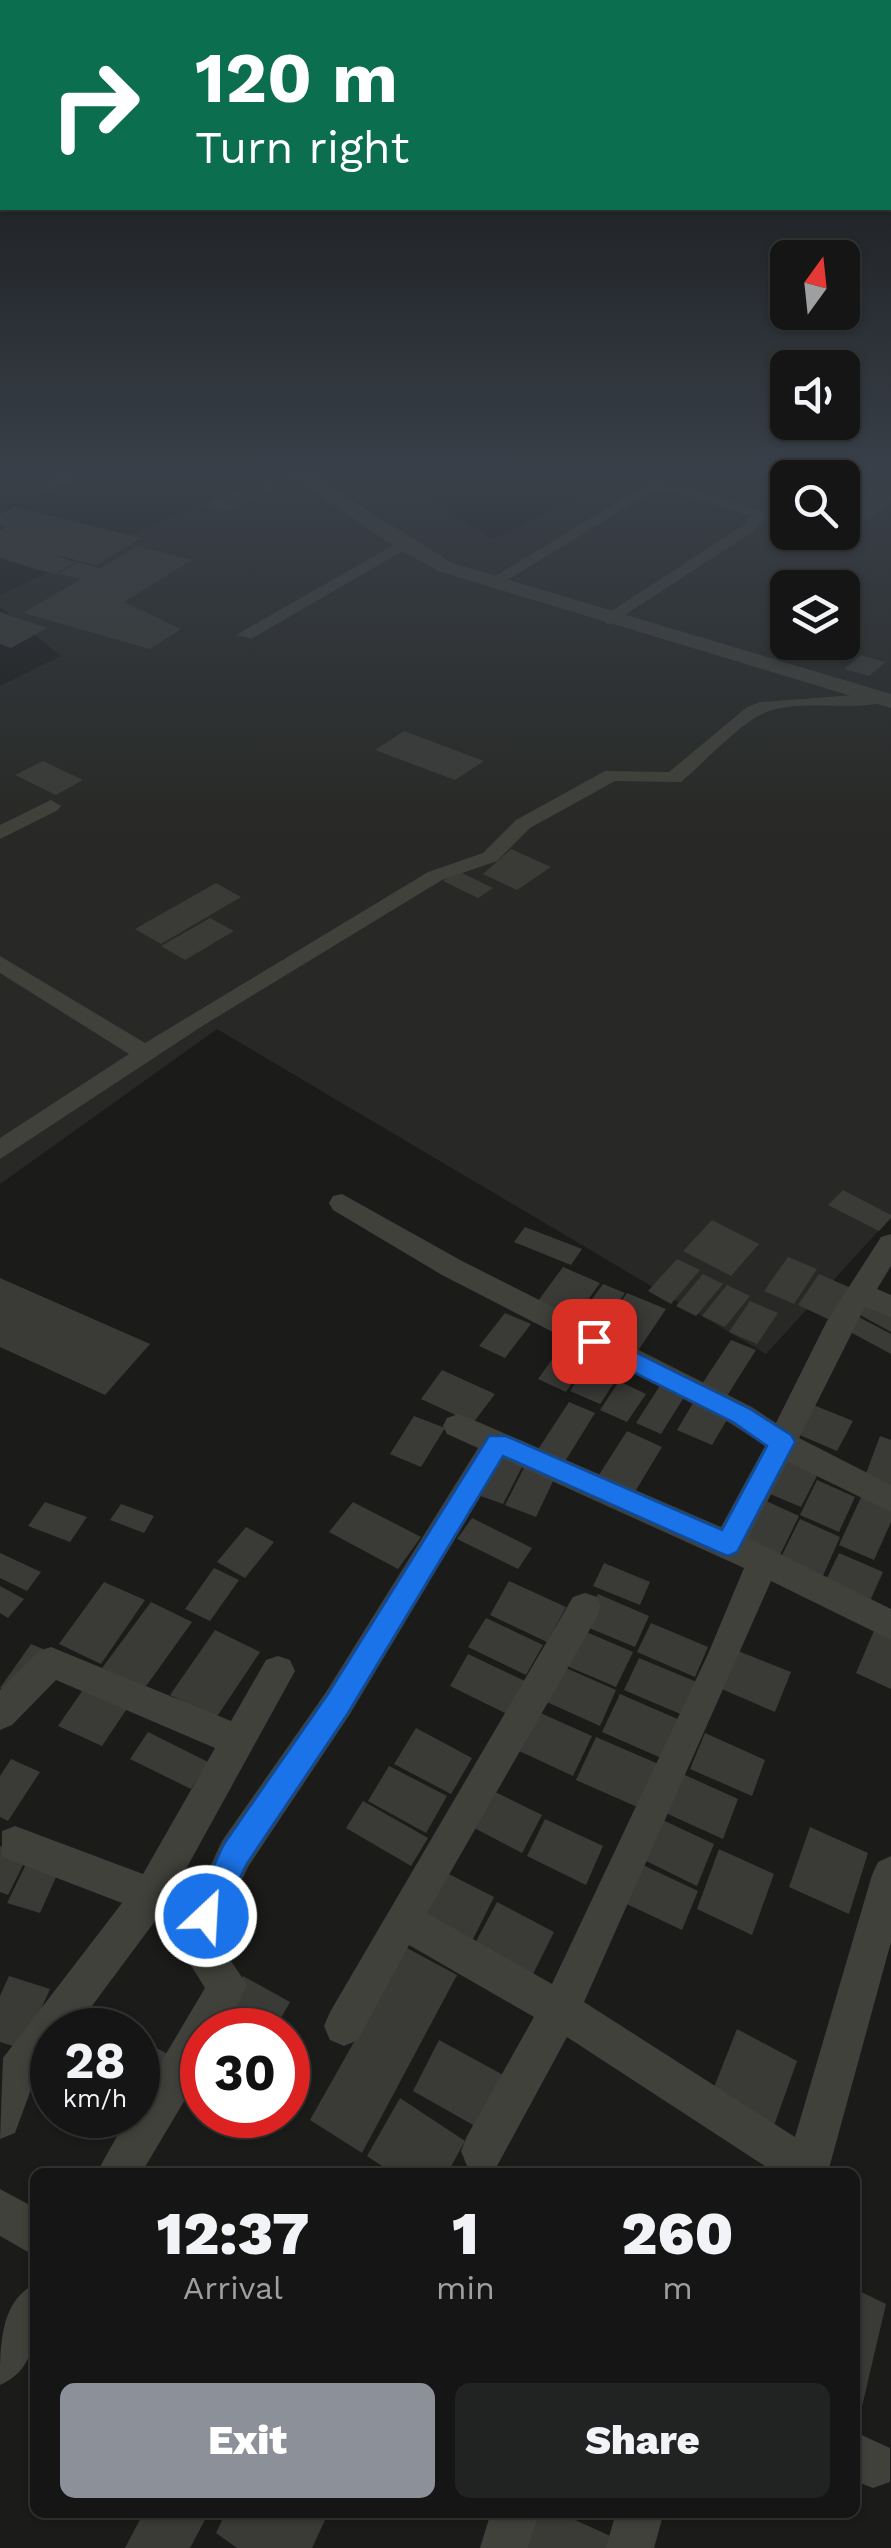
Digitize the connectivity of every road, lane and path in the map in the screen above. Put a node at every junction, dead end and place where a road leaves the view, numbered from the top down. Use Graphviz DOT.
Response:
graph roads {
  1 [pos="321,593"];
  2 [pos="525,593"];
  3 [pos="651,593"];
  4 [pos="611,619"];
  5 [pos="245,635"];
  6 [pos="886,699"];
  7 [pos="51,806"];
  8 [pos="0,832"];
  9 [pos="0,963"];
  10 [pos="145,1053"];
  11 [pos="0,1150"];
  12 [pos="342,1203"];
  13 [pos="891,1244"];
  14 [pos="861,1293"];
  15 [pos="891,1307"];
  16 [pos="458,1426"];
  17 [pos="782,1442"];
  18 [pos="498,1443"];
  19 [pos="891,1498"];
  20 [pos="728,1544"];
  21 [pos="762,1564"];
  22 [pos="585,1607"];
  23 [pos="891,1626"];
  24 [pos="278,1671"];
  25 [pos="0,1714"];
  26 [pos="238,1741"];
  27 [pos="15,1844"];
  28 [pos="891,1876"];
  29 [pos="151,1896"];
  30 [pos="402,1920"];
  31 [pos="216,2008"];
  32 [pos="560,2010"];
  33 [pos="344,2026"];
  34 [pos="9,2068"];
  35 [pos="180,2071"];
  36 [pos="0,2118"];
  37 [pos="482,2150"];
  38 [pos="120,2168"];
  39 [pos="802,2168"];
  40 [pos="808,2168"];
  41 [pos="0,2210"];
  42 [pos="30,2231"];
  43 [pos="30,2314"];
  44 [pos="0,2362"];
  45 [pos="513,2518"];
  46 [pos="638,2518"];
  47 [pos="504,2548"];
  48 [pos="630,2548"];
  1 -- 5 [label="street"];
  2 -- 4 [label="street"];
  3 -- 4 [label="street"];
  4 -- 6 [label="street"];
  6 -- 10 [label="street"];
  7 -- 8 [label="street"];
  9 -- 10 [label="street"];
  10 -- 11 [label="street"];
  12 -- 17 [label="street"];
  13 -- 14 [label="street"];
  14 -- 15 [label="street"];
  14 -- 17 [label="street"];
  16 -- 18 [label="street"];
  17 -- 19 [label="street"];
  17 -- 20 [label="street"];
  18 -- 20 [label="street"];
  18 -- 31 [label="street"];
  20 -- 21 [label="street"];
  21 -- 23 [label="street"];
  21 -- 32 [label="street"];
  22 -- 30 [label="street"];
  24 -- 26 [label="street"];
  25 -- 26 [label="street"];
  26 -- 29 [label="street"];
  27 -- 29 [label="street"];
  28 -- 40 [label="street"];
  29 -- 34 [label="street"];
  30 -- 32 [label="street"];
  30 -- 33 [label="street"];
  32 -- 37 [label="street"];
  32 -- 39 [label="street"];
  34 -- 36 [label="street"];
  35 -- 38 [label="street"];
  41 -- 42 [label="street"];
  43 -- 44 [label="street"];
  45 -- 47 [label="street"];
  46 -- 48 [label="street"];
}
